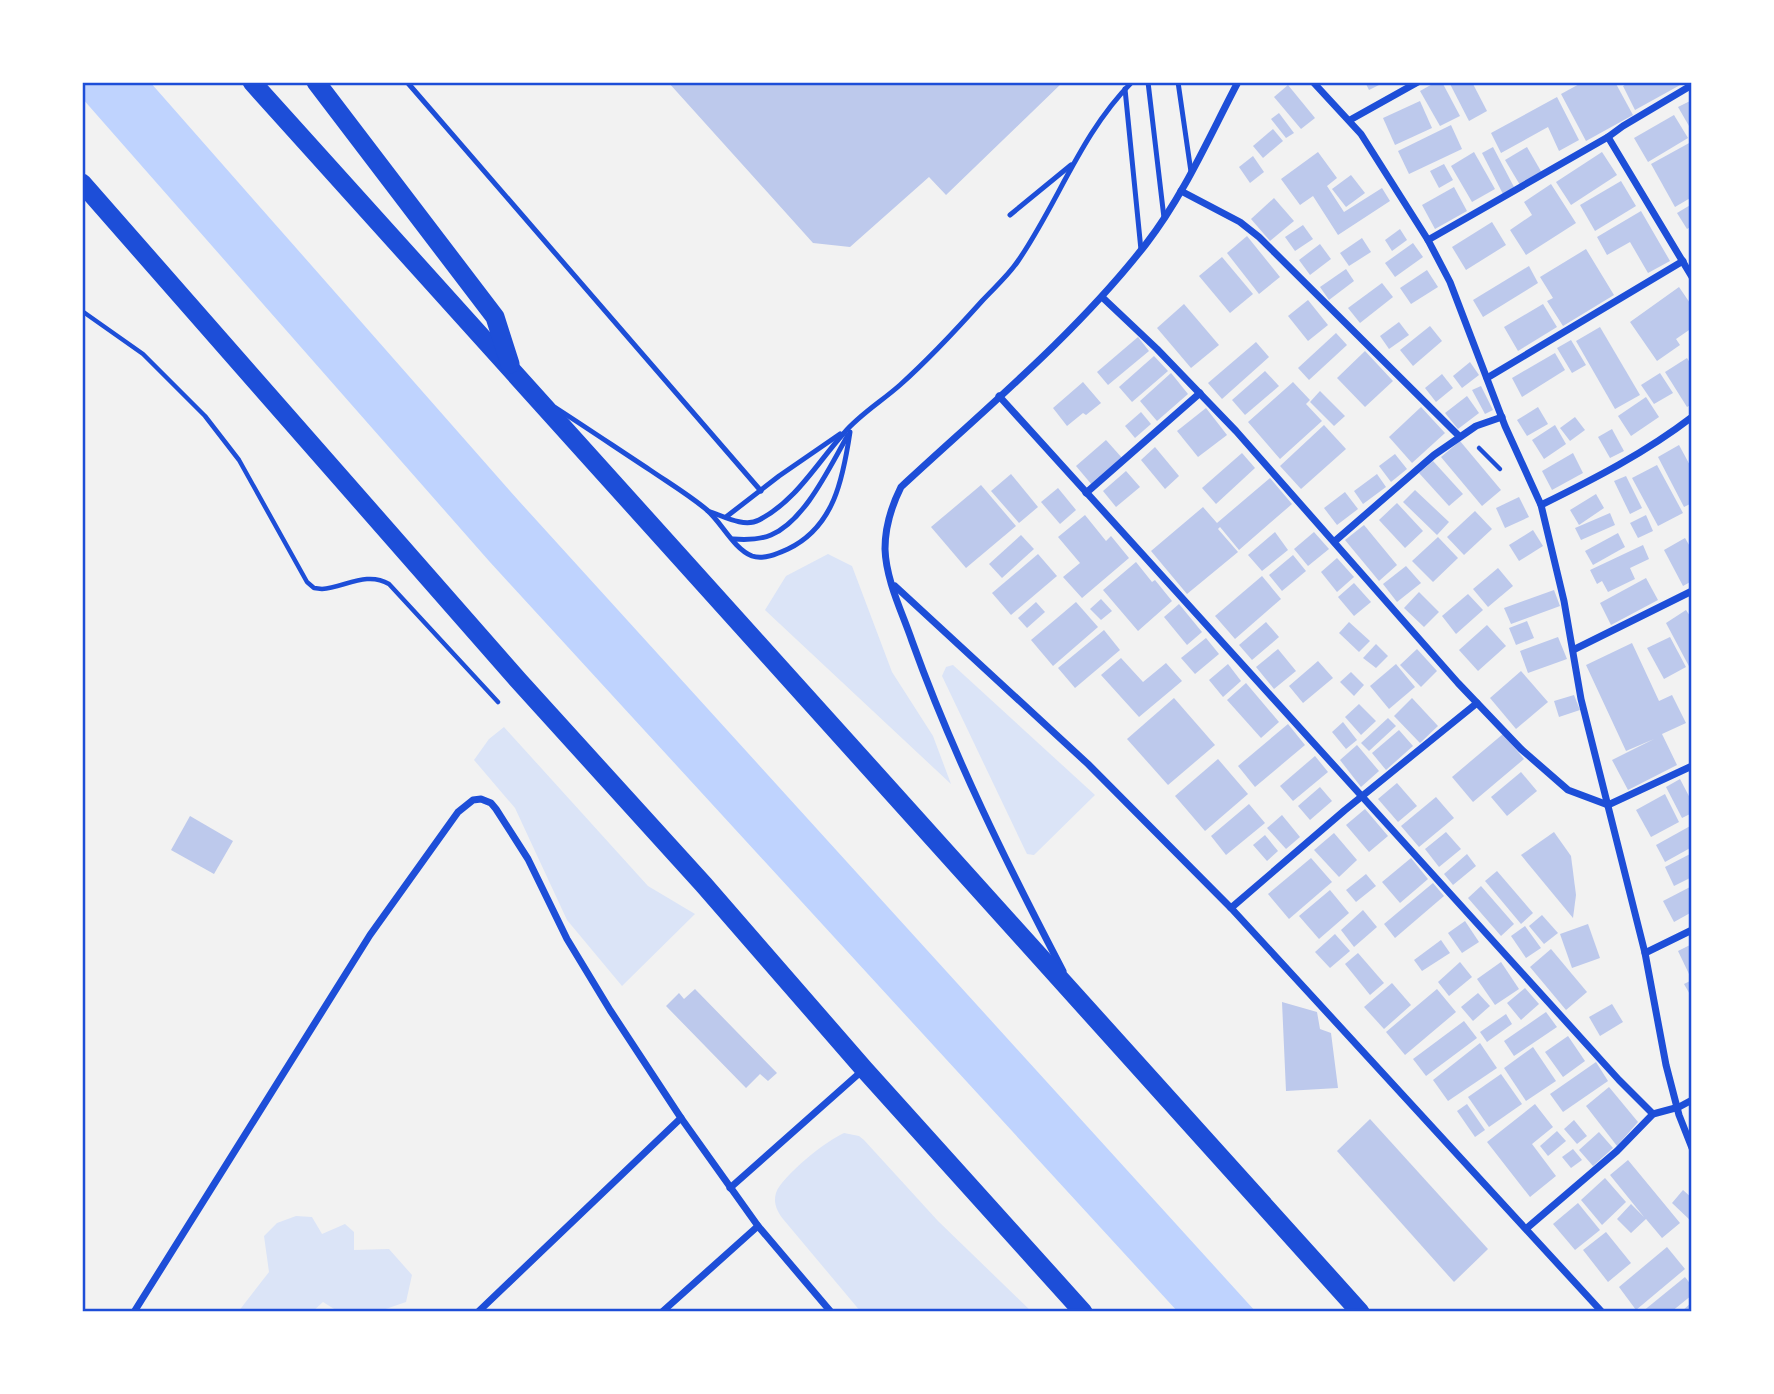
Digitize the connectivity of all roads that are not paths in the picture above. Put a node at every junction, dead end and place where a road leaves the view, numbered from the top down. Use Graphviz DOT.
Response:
graph roads {
  1 [pos="252,82"];
  2 [pos="316,82"];
  3 [pos="407,82"];
  4 [pos="1132,82"];
  5 [pos="1148,82"];
  6 [pos="1178,82"];
  7 [pos="1238,82"];
  8 [pos="1313,82"];
  9 [pos="1418,82"];
  10 [pos="1692,85"];
  11 [pos="1125,89"];
  12 [pos="1350,120"];
  13 [pos="1608,137"];
  14 [pos="1073,163"];
  15 [pos="1191,172"];
  16 [pos="82,183"];
  17 [pos="1181,191"];
  18 [pos="1010,215"];
  19 [pos="1164,218"];
  20 [pos="1428,240"];
  21 [pos="1141,250"];
  22 [pos="1683,261"];
  23 [pos="1692,277"];
  24 [pos="1102,297"];
  25 [pos="513,371"];
  26 [pos="1487,378"];
  27 [pos="530,390"];
  28 [pos="1200,393"];
  29 [pos="999,396"];
  30 [pos="1692,417"];
  31 [pos="1502,418"];
  32 [pos="849,430"];
  33 [pos="1459,436"];
  34 [pos="761,491"];
  35 [pos="1086,493"];
  36 [pos="1541,505"];
  37 [pos="708,511"];
  38 [pos="726,517"];
  39 [pos="733,539"];
  40 [pos="1335,541"];
  41 [pos="892,583"];
  42 [pos="1692,591"];
  43 [pos="1573,650"];
  44 [pos="1477,703"];
  45 [pos="1692,766"];
  46 [pos="1362,796"];
  47 [pos="1608,805"];
  48 [pos="1231,908"];
  49 [pos="1692,930"];
  50 [pos="1645,953"];
  51 [pos="1076,997"];
  52 [pos="864,1069"];
  53 [pos="1692,1100"];
  54 [pos="1679,1107"];
  55 [pos="1653,1114"];
  56 [pos="681,1118"];
  57 [pos="1692,1148"];
  58 [pos="730,1188"];
  59 [pos="758,1226"];
  60 [pos="1527,1228"];
  61 [pos="134,1312"];
  62 [pos="478,1312"];
  63 [pos="662,1312"];
  64 [pos="831,1312"];
  65 [pos="1083,1312"];
  66 [pos="1360,1312"];
  67 [pos="1602,1312"];
  1 -- 25 [label="highway"];
  2 -- 25 [label="highway"];
  3 -- 34 [label="lane"];
  4 -- 11 [label="lane"];
  5 -- 19 [label="lane"];
  6 -- 15 [label="lane"];
  7 -- 15 [label="street"];
  8 -- 12 [label="street"];
  9 -- 12 [label="street"];
  10 -- 13 [label="street"];
  11 -- 14 [label="lane"];
  11 -- 21 [label="lane"];
  12 -- 20 [label="street"];
  13 -- 20 [label="street"];
  13 -- 22 [label="street"];
  14 -- 18 [label="lane"];
  14 -- 32 [label="lane"];
  15 -- 17 [label="street"];
  16 -- 52 [label="highway"];
  17 -- 19 [label="street"];
  17 -- 33 [label="street"];
  19 -- 21 [label="street"];
  20 -- 26 [label="street"];
  21 -- 24 [label="street"];
  22 -- 23 [label="street"];
  22 -- 26 [label="street"];
  24 -- 28 [label="street"];
  24 -- 29 [label="street"];
  25 -- 27 [label="highway"];
  26 -- 31 [label="street"];
  27 -- 37 [label="lane"];
  27 -- 51 [label="highway"];
  28 -- 35 [label="street"];
  28 -- 40 [label="street"];
  29 -- 35 [label="street"];
  29 -- 41 [label="street"];
  30 -- 36 [label="street"];
  31 -- 33 [label="street"];
  31 -- 36 [label="street"];
  32 -- 34 [label="lane"];
  32 -- 38 [label="lane"];
  32 -- 39 [label="lane"];
  32 -- 39 [label="lane"];
  33 -- 40 [label="street"];
  34 -- 38 [label="lane"];
  35 -- 46 [label="street"];
  36 -- 43 [label="street"];
  37 -- 38 [label="lane"];
  37 -- 39 [label="lane"];
  40 -- 44 [label="street"];
  41 -- 48 [label="street"];
  41 -- 51 [label="street"];
  42 -- 43 [label="street"];
  43 -- 47 [label="street"];
  44 -- 46 [label="street"];
  44 -- 47 [label="street"];
  45 -- 47 [label="street"];
  46 -- 48 [label="street"];
  46 -- 55 [label="street"];
  47 -- 50 [label="street"];
  48 -- 60 [label="street"];
  49 -- 50 [label="street"];
  50 -- 54 [label="street"];
  51 -- 66 [label="highway"];
  52 -- 58 [label="street"];
  52 -- 65 [label="highway"];
  53 -- 54 [label="street"];
  54 -- 55 [label="street"];
  54 -- 57 [label="street"];
  55 -- 60 [label="street"];
  56 -- 58 [label="street"];
  56 -- 61 [label="street"];
  56 -- 62 [label="street"];
  58 -- 59 [label="street"];
  59 -- 63 [label="street"];
  59 -- 64 [label="street"];
  60 -- 67 [label="street"];
}
